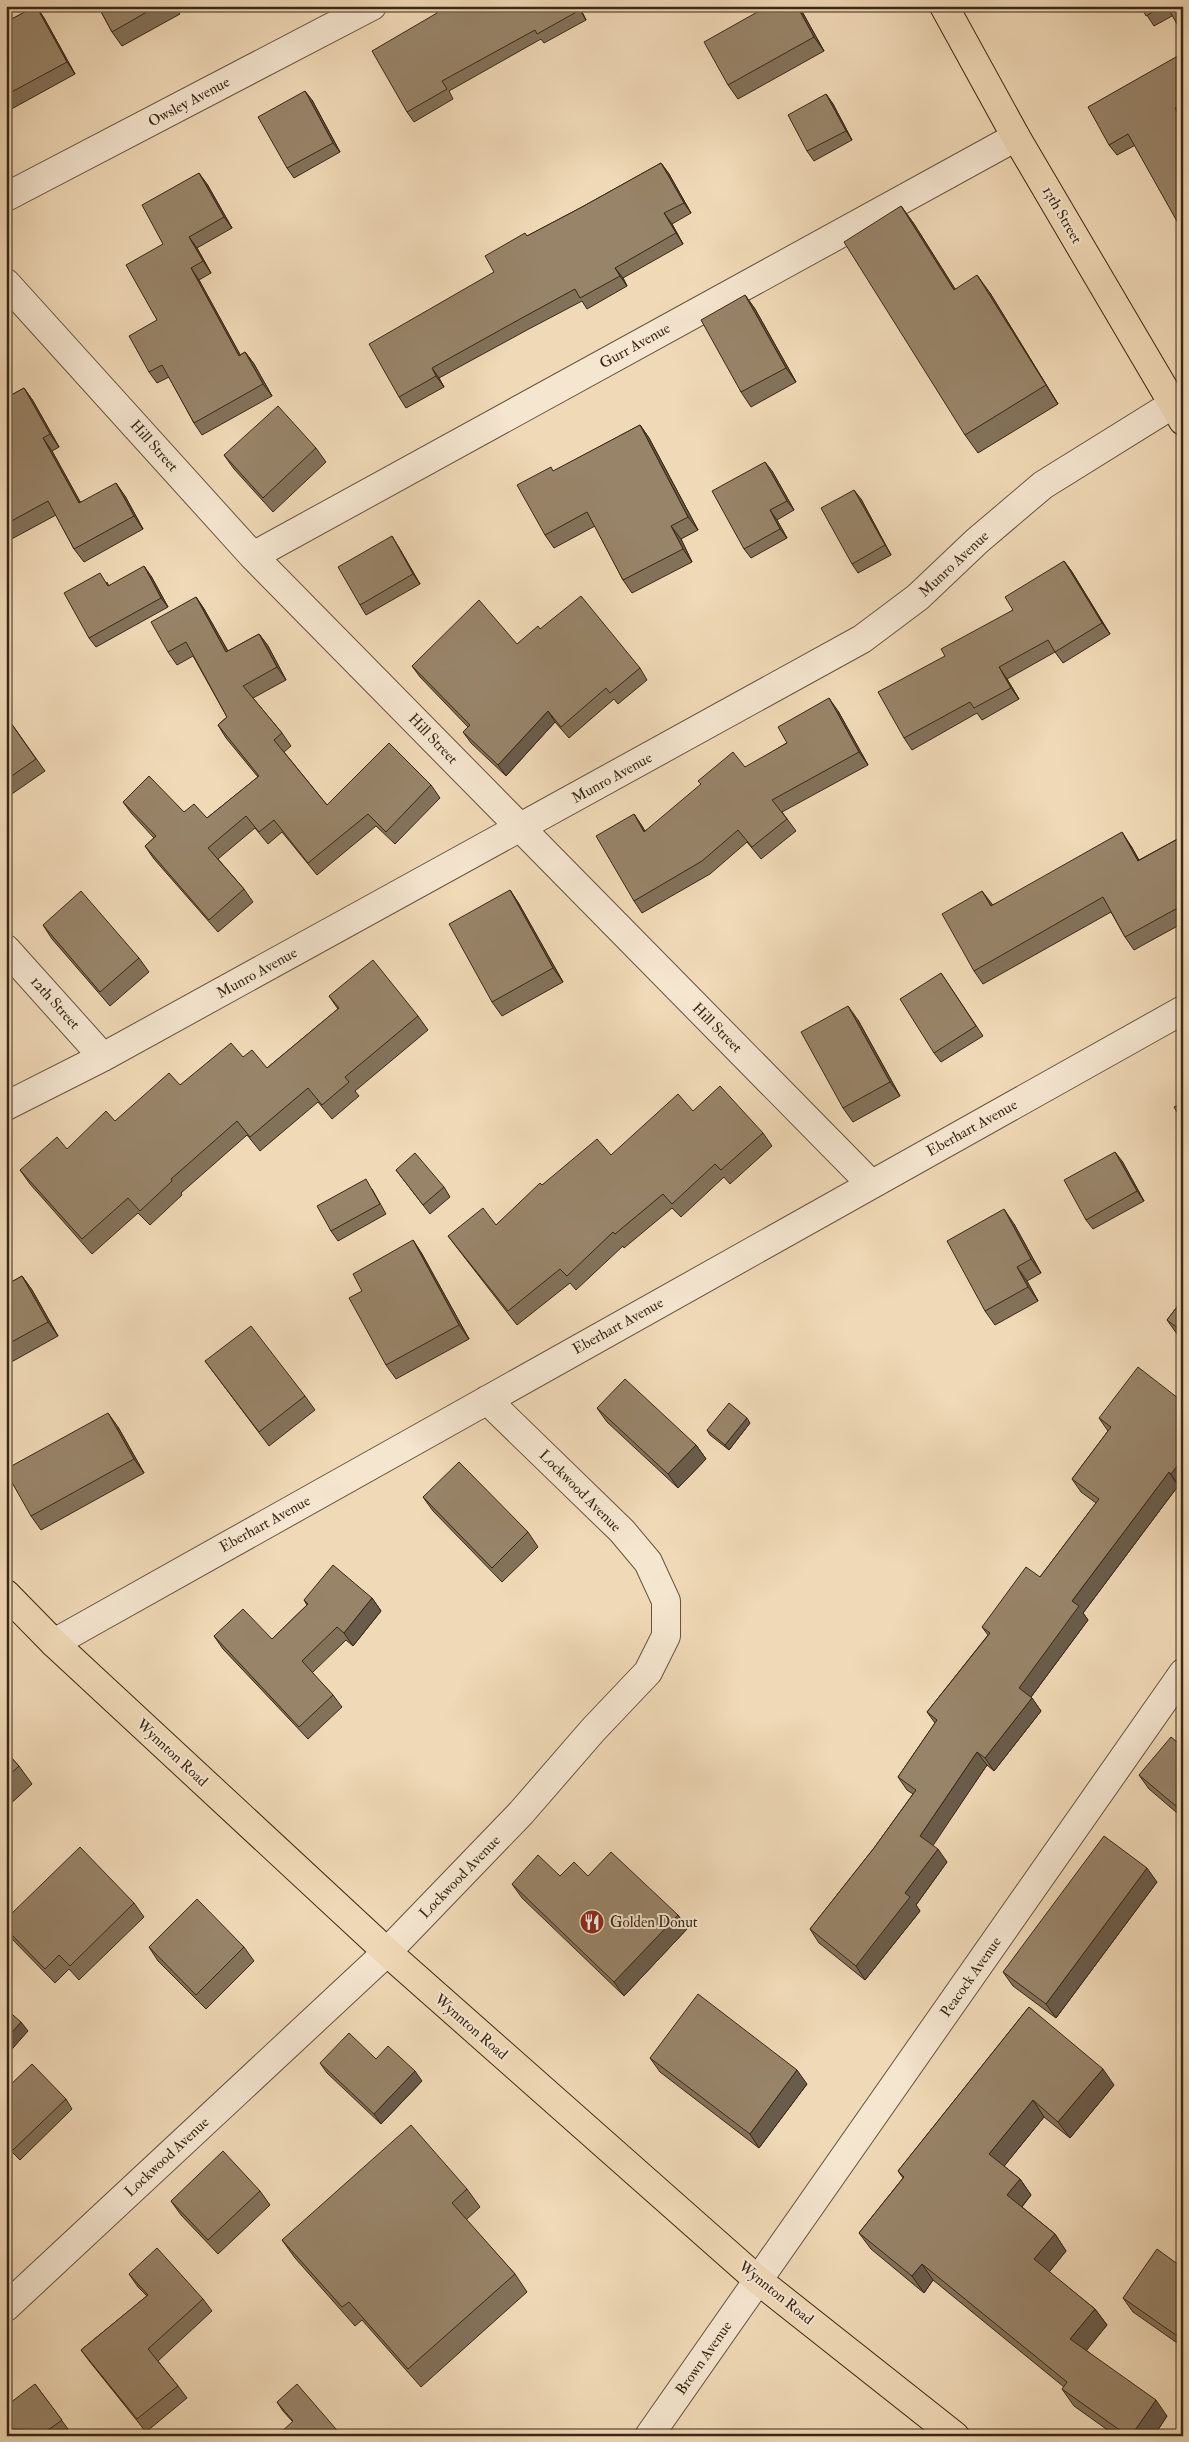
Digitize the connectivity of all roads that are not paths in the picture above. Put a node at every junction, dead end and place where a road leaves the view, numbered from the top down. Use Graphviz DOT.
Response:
graph roads {
  1 [pos="372,6"];
  2 [pos="944,6"];
  3 [pos="1016,137"];
  4 [pos="6,197"];
  5 [pos="6,282"];
  6 [pos="1179,408"];
  7 [pos="253,556"];
  8 [pos="521,829"];
  9 [pos="6,949"];
  10 [pos="1183,1010"];
  11 [pos="103,1057"];
  12 [pos="6,1106"];
  13 [pos="871,1184"];
  14 [pos="487,1400"];
  15 [pos="6,1594"];
  16 [pos="54,1643"];
  17 [pos="1183,1674"];
  18 [pos="387,1952"];
  19 [pos="759,2281"];
  20 [pos="6,2307"];
  21 [pos="649,2436"];
  22 [pos="955,2436"];
  1 -- 4 [label="street, Owsley Avenue"];
  2 -- 3 [label="main road, 13th Street"];
  3 -- 6 [label="main road, 13th Street"];
  3 -- 7 [label="street, Gurr Avenue"];
  5 -- 7 [label="street, Hill Street"];
  6 -- 8 [label="street, Munro Avenue"];
  7 -- 8 [label="street, Hill Street"];
  8 -- 11 [label="street, Munro Avenue"];
  8 -- 13 [label="street, Hill Street"];
  9 -- 11 [label="street, 12th Street"];
  10 -- 13 [label="street, Eberhart Avenue"];
  11 -- 12 [label="street, Munro Avenue"];
  13 -- 14 [label="street, Eberhart Avenue"];
  14 -- 16 [label="street, Eberhart Avenue"];
  14 -- 18 [label="street, Lockwood Avenue"];
  15 -- 16 [label="main road, Wynnton Road"];
  16 -- 18 [label="main road, Wynnton Road"];
  17 -- 19 [label="street, Peacock Avenue"];
  18 -- 19 [label="main road, Wynnton Road"];
  18 -- 20 [label="street, Lockwood Avenue"];
  19 -- 21 [label="street, Brown Avenue"];
  19 -- 22 [label="main road, Wynnton Road"];
}
